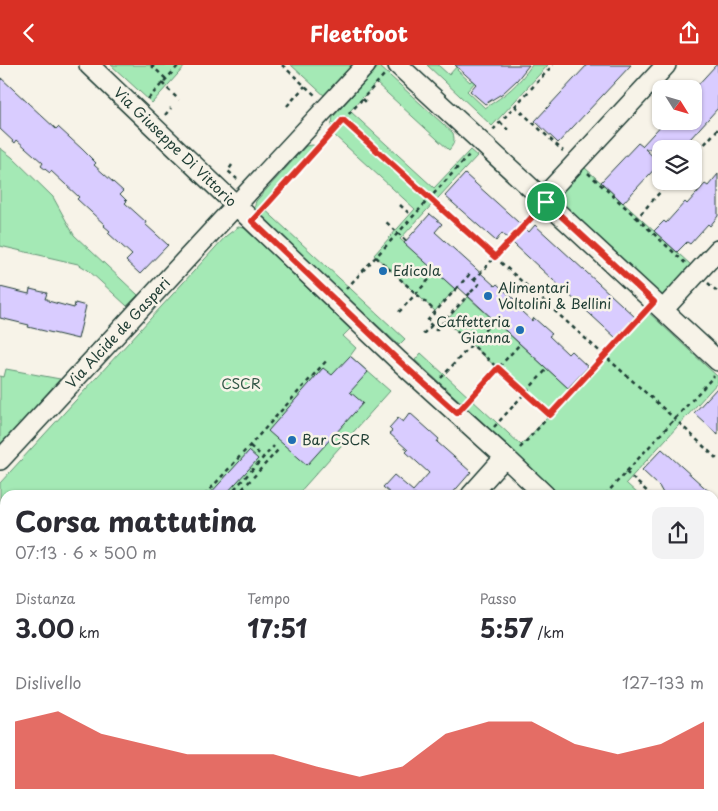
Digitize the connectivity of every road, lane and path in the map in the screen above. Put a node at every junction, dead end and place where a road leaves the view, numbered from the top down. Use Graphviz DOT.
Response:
graph roads {
  1 [pos="89,65"];
  2 [pos="152,65"];
  3 [pos="179,65"];
  4 [pos="282,65"];
  5 [pos="366,65"];
  6 [pos="666,65"];
  7 [pos="392,68"];
  8 [pos="166,79"];
  9 [pos="305,86"];
  10 [pos="363,99"];
  11 [pos="179,100"];
  12 [pos="368,104"];
  13 [pos="287,106"];
  14 [pos="515,106"];
  15 [pos="328,107"];
  16 [pos="343,120"];
  17 [pos="500,123"];
  18 [pos="718,131"];
  19 [pos="510,133"];
  20 [pos="702,148"];
  21 [pos="576,162"];
  22 [pos="662,190"];
  23 [pos="430,198"];
  24 [pos="544,200"];
  25 [pos="400,205"];
  26 [pos="236,206"];
  27 [pos="413,217"];
  28 [pos="636,218"];
  29 [pos="252,221"];
  30 [pos="385,221"];
  31 [pos="398,233"];
  32 [pos="406,241"];
  33 [pos="718,250"];
  34 [pos="376,257"];
  35 [pos="495,257"];
  36 [pos="436,272"];
  37 [pos="697,273"];
  38 [pos="474,280"];
  39 [pos="416,293"];
  40 [pos="336,301"];
  41 [pos="658,306"];
  42 [pos="435,311"];
  43 [pos="399,312"];
  44 [pos="445,320"];
  45 [pos="494,321"];
  46 [pos="432,325"];
  47 [pos="423,334"];
  48 [pos="472,344"];
  49 [pos="520,344"];
  50 [pos="604,355"];
  51 [pos="328,359"];
  52 [pos="718,361"];
  53 [pos="498,368"];
  54 [pos="547,369"];
  55 [pos="718,371"];
  56 [pos="570,386"];
  57 [pos="430,389"];
  58 [pos="574,389"];
  59 [pos="525,393"];
  60 [pos="457,413"];
  61 [pos="550,415"];
  62 [pos="675,419"];
  63 [pos="484,438"];
  64 [pos="250,445"];
  65 [pos="274,446"];
  66 [pos="278,450"];
  67 [pos="263,457"];
  68 [pos="507,459"];
  69 [pos="0,460"];
  70 [pos="718,460"];
  71 [pos="626,472"];
  72 [pos="210,490"];
  73 [pos="234,490"];
  74 [pos="245,490"];
  75 [pos="476,490"];
  76 [pos="540,490"];
  77 [pos="610,490"];
  78 [pos="645,490"];
  1 -- 26 [label="street, Via Giuseppe Di Vittorio"];
  2 -- 8 [label="path"];
  3 -- 8 [label="path"];
  4 -- 9 [label="path"];
  5 -- 15 [label="street, Via Alcide de Gasperi"];
  6 -- 21 [label="street"];
  7 -- 10 [label="path"];
  7 -- 24 [label="street"];
  8 -- 11 [label="path"];
  9 -- 13 [label="path"];
  9 -- 15 [label="path"];
  10 -- 12 [label="path"];
  10 -- 16 [label="path"];
  14 -- 21 [label="path"];
  15 -- 16 [label="path"];
  15 -- 26 [label="street, Via Alcide de Gasperi"];
  16 -- 23 [label="path"];
  16 -- 29 [label="path"];
  17 -- 19 [label="path"];
  18 -- 20 [label="path"];
  21 -- 24 [label="street"];
  21 -- 28 [label="path"];
  22 -- 28 [label="path"];
  23 -- 27 [label="path"];
  23 -- 35 [label="path"];
  24 -- 35 [label="path"];
  24 -- 41 [label="street"];
  25 -- 27 [label="path"];
  26 -- 29 [label="street, Via Giuseppe Di Vittorio"];
  26 -- 69 [label="street, Via Alcide de Gasperi"];
  27 -- 31 [label="path"];
  28 -- 37 [label="path"];
  29 -- 40 [label="street, Via Giuseppe Di Vittorio"];
  30 -- 31 [label="path"];
  31 -- 32 [label="path"];
  31 -- 34 [label="path"];
  33 -- 37 [label="street"];
  34 -- 39 [label="path"];
  34 -- 40 [label="path"];
  35 -- 38 [label="path"];
  35 -- 50 [label="path"];
  36 -- 39 [label="path"];
  37 -- 41 [label="street"];
  38 -- 42 [label="path"];
  38 -- 44 [label="path"];
  39 -- 42 [label="path"];
  39 -- 43 [label="path"];
  40 -- 57 [label="street, Via Giuseppe Di Vittorio"];
  41 -- 50 [label="path"];
  41 -- 52 [label="street"];
  42 -- 46 [label="path"];
  44 -- 46 [label="path"];
  44 -- 48 [label="path"];
  45 -- 48 [label="path"];
  46 -- 47 [label="path"];
  48 -- 53 [label="path"];
  48 -- 57 [label="path"];
  49 -- 53 [label="path"];
  50 -- 58 [label="path"];
  50 -- 62 [label="path"];
  51 -- 64 [label="path"];
  53 -- 59 [label="path"];
  53 -- 60 [label="path"];
  54 -- 59 [label="path"];
  55 -- 62 [label="path"];
  56 -- 58 [label="path"];
  57 -- 60 [label="street, Via Giuseppe Di Vittorio"];
  58 -- 61 [label="path"];
  59 -- 61 [label="path"];
  59 -- 63 [label="path"];
  60 -- 63 [label="street, Via Giuseppe Di Vittorio"];
  61 -- 68 [label="path"];
  62 -- 70 [label="path"];
  62 -- 71 [label="path"];
  63 -- 68 [label="street, Via Giuseppe Di Vittorio"];
  64 -- 67 [label="path"];
  64 -- 72 [label="path"];
  65 -- 67 [label="path"];
  66 -- 74 [label="path"];
  67 -- 73 [label="path"];
  68 -- 75 [label="street"];
  68 -- 76 [label="street, Via Giuseppe Di Vittorio"];
  71 -- 77 [label="path"];
  71 -- 78 [label="path"];
}
